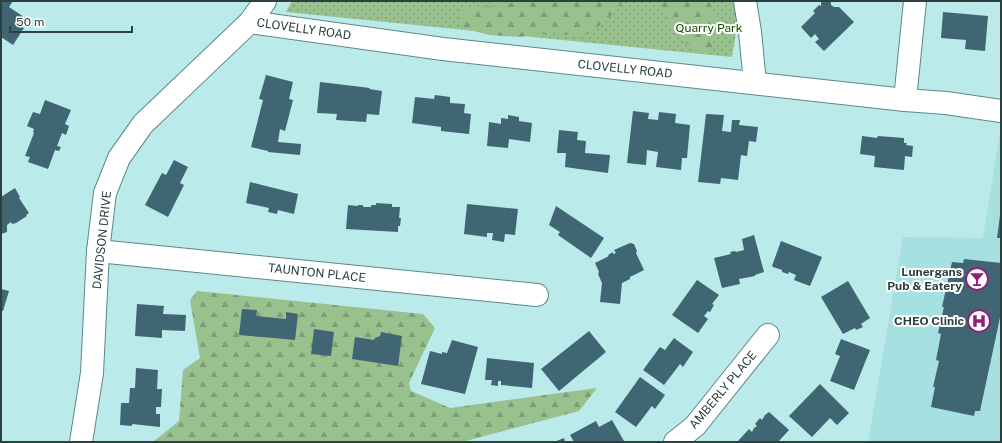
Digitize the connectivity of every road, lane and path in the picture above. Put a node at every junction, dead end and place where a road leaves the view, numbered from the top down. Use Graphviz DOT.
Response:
graph roads {
  1 [pos="265,1"];
  2 [pos="745,1"];
  3 [pos="915,1"];
  4 [pos="250,22"];
  5 [pos="755,83"];
  6 [pos="905,100"];
  7 [pos="1001,111"];
  8 [pos="98,252"];
  9 [pos="537,295"];
  10 [pos="768,335"];
  11 [pos="81,442"];
  12 [pos="675,442"];
  1 -- 4 [label="street, DAVIDSON DRIVE"];
  2 -- 5 [label="street"];
  3 -- 6 [label="street"];
  4 -- 5 [label="street, CLOVELLY ROAD"];
  4 -- 8 [label="street, DAVIDSON DRIVE"];
  5 -- 6 [label="street, CLOVELLY ROAD"];
  6 -- 7 [label="street, CLOVELLY ROAD"];
  8 -- 9 [label="street, TAUNTON PLACE"];
  8 -- 11 [label="street, DAVIDSON DRIVE"];
  10 -- 12 [label="street, AMBERLY PLACE"];
}
